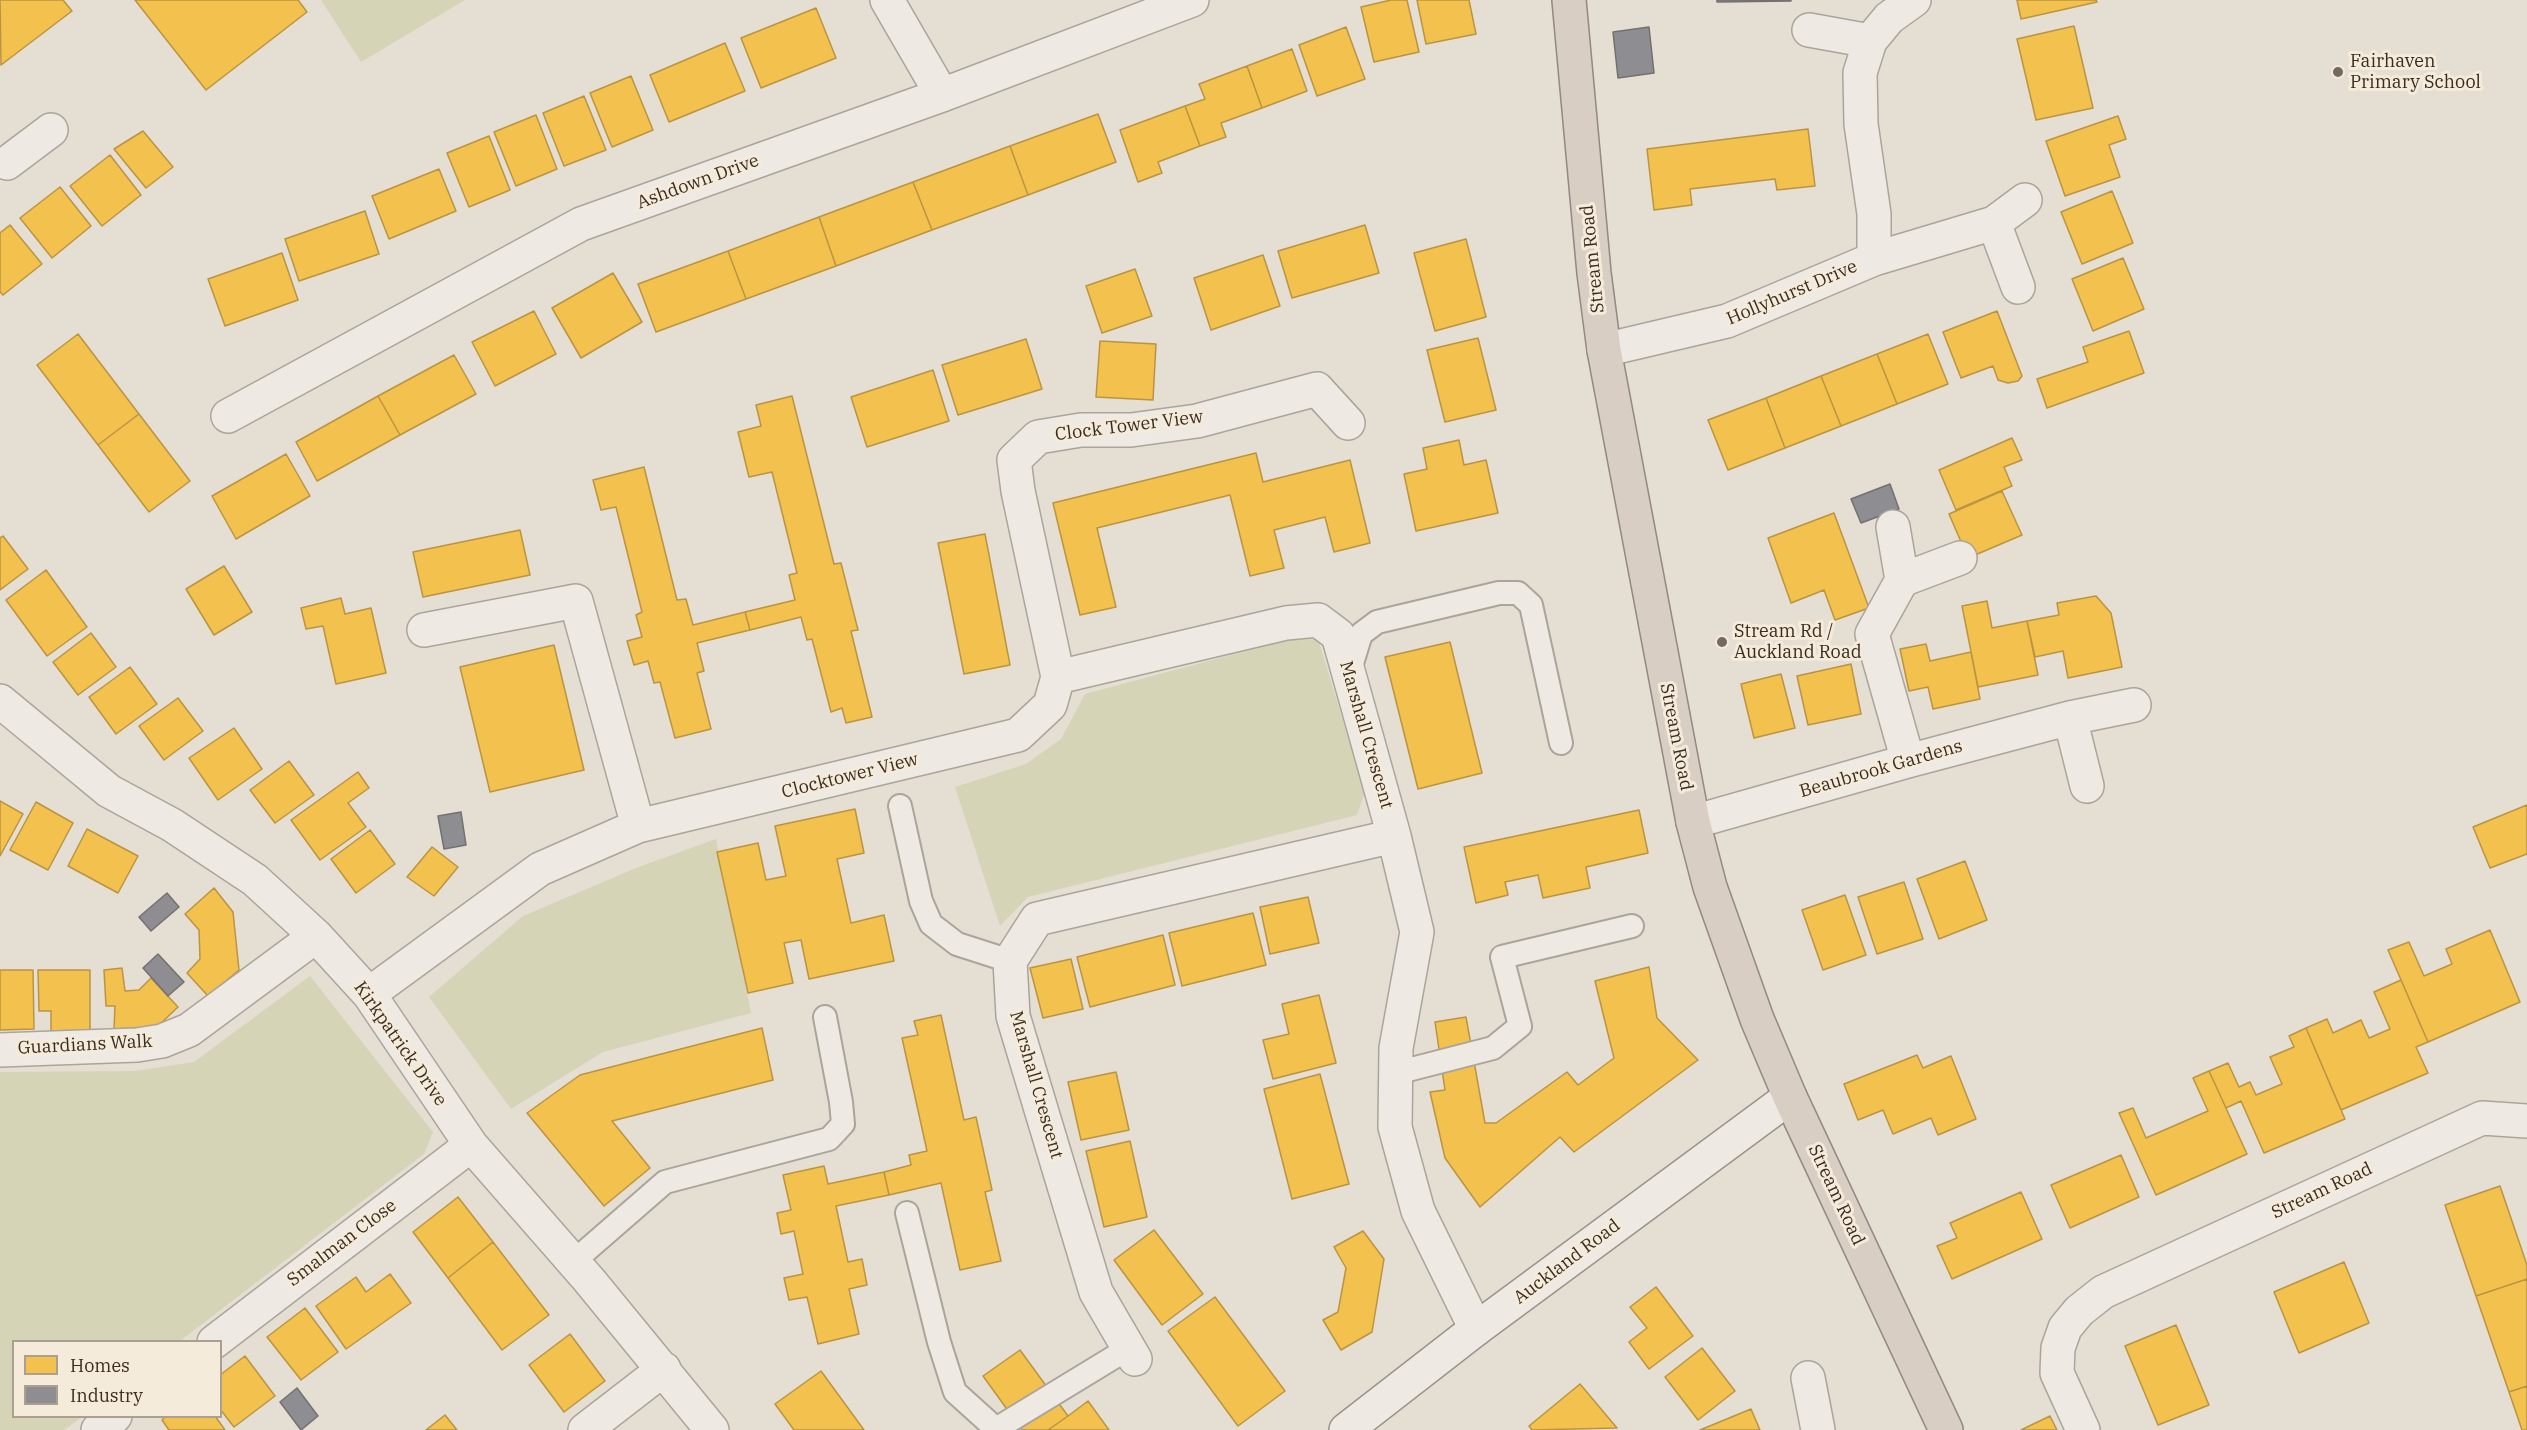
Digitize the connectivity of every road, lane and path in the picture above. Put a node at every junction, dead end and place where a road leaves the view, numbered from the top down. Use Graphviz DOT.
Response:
graph roads {
  1 [pos="887,0"];
  2 [pos="1192,0"];
  3 [pos="1569,0"];
  4 [pos="1914,0"];
  5 [pos="1809,30"];
  6 [pos="1870,42"];
  7 [pos="942,95"];
  8 [pos="51,130"];
  9 [pos="2,161"];
  10 [pos="2025,200"];
  11 [pos="1994,223"];
  12 [pos="1874,259"];
  13 [pos="2018,287"];
  14 [pos="1604,350"];
  15 [pos="228,416"];
  16 [pos="1347,423"];
  17 [pos="1893,526"];
  18 [pos="1960,558"];
  19 [pos="1902,580"];
  20 [pos="424,630"];
  21 [pos="1349,673"];
  22 [pos="1058,677"];
  23 [pos="0,701"];
  24 [pos="2134,705"];
  25 [pos="2070,718"];
  26 [pos="1561,743"];
  27 [pos="1908,761"];
  28 [pos="2087,786"];
  29 [pos="900,806"];
  30 [pos="1693,822"];
  31 [pos="638,826"];
  32 [pos="1394,836"];
  33 [pos="1632,926"];
  34 [pos="316,936"];
  35 [pos="1010,960"];
  36 [pos="369,994"];
  37 [pos="825,1017"];
  38 [pos="0,1050"];
  39 [pos="1396,1073"];
  40 [pos="1790,1097"];
  41 [pos="2527,1121"];
  42 [pos="471,1145"];
  43 [pos="907,1213"];
  44 [pos="573,1262"];
  45 [pos="1476,1329"];
  46 [pos="215,1340"];
  47 [pos="1132,1353"];
  48 [pos="664,1369"];
  49 [pos="1808,1378"];
  50 [pos="113,1418"];
  51 [pos="1351,1429"];
  52 [pos="98,1430"];
  53 [pos="585,1430"];
  54 [pos="712,1430"];
  55 [pos="1818,1430"];
  56 [pos="1946,1430"];
  57 [pos="2083,1430"];
  1 -- 7 [label="street"];
  2 -- 7 [label="street, Ashdown Drive"];
  3 -- 14 [label="highway, Stream Road"];
  4 -- 6 [label="street, Hollyhurst Drive"];
  5 -- 6 [label="street"];
  6 -- 12 [label="street, Hollyhurst Drive"];
  7 -- 15 [label="street, Ashdown Drive"];
  8 -- 9 [label="street"];
  10 -- 11 [label="street, Hollyhurst Drive"];
  11 -- 12 [label="street, Hollyhurst Drive"];
  11 -- 13 [label="street"];
  12 -- 14 [label="street, Hollyhurst Drive"];
  14 -- 30 [label="highway, Stream Road"];
  16 -- 22 [label="street, Clock Tower View"];
  17 -- 19 [label="street"];
  18 -- 19 [label="street"];
  19 -- 27 [label="street"];
  20 -- 31 [label="street"];
  21 -- 22 [label="street, Marshall Crescent"];
  21 -- 26 [label="lane"];
  21 -- 32 [label="street, Marshall Crescent"];
  22 -- 31 [label="street, Clocktower View"];
  23 -- 34 [label="street, Kirkpatrick Drive"];
  24 -- 25 [label="street, Beaubrook Gardens"];
  25 -- 27 [label="street, Beaubrook Gardens"];
  25 -- 28 [label="street"];
  27 -- 30 [label="street, Beaubrook Gardens"];
  29 -- 35 [label="lane"];
  30 -- 40 [label="highway, Stream Road"];
  31 -- 36 [label="street, Clocktower View"];
  32 -- 35 [label="street"];
  32 -- 39 [label="street, Marshall Crescent"];
  33 -- 39 [label="lane"];
  34 -- 36 [label="street, Kirkpatrick Drive"];
  34 -- 38 [label="street, Guardians Walk"];
  35 -- 47 [label="street, Marshall Crescent"];
  36 -- 42 [label="street, Kirkpatrick Drive"];
  37 -- 44 [label="lane"];
  39 -- 45 [label="street, Marshall Crescent"];
  40 -- 45 [label="street, Auckland Road"];
  40 -- 56 [label="highway, Stream Road"];
  41 -- 57 [label="street, Stream Road"];
  42 -- 44 [label="street, Kirkpatrick Drive"];
  42 -- 46 [label="street, Smalman Close"];
  43 -- 47 [label="lane"];
  44 -- 48 [label="street, Kirkpatrick Drive"];
  45 -- 51 [label="street, Auckland Road"];
  48 -- 53 [label="street"];
  48 -- 54 [label="street, Kirkpatrick Drive"];
  49 -- 55 [label="street"];
  50 -- 52 [label="street"];
}
